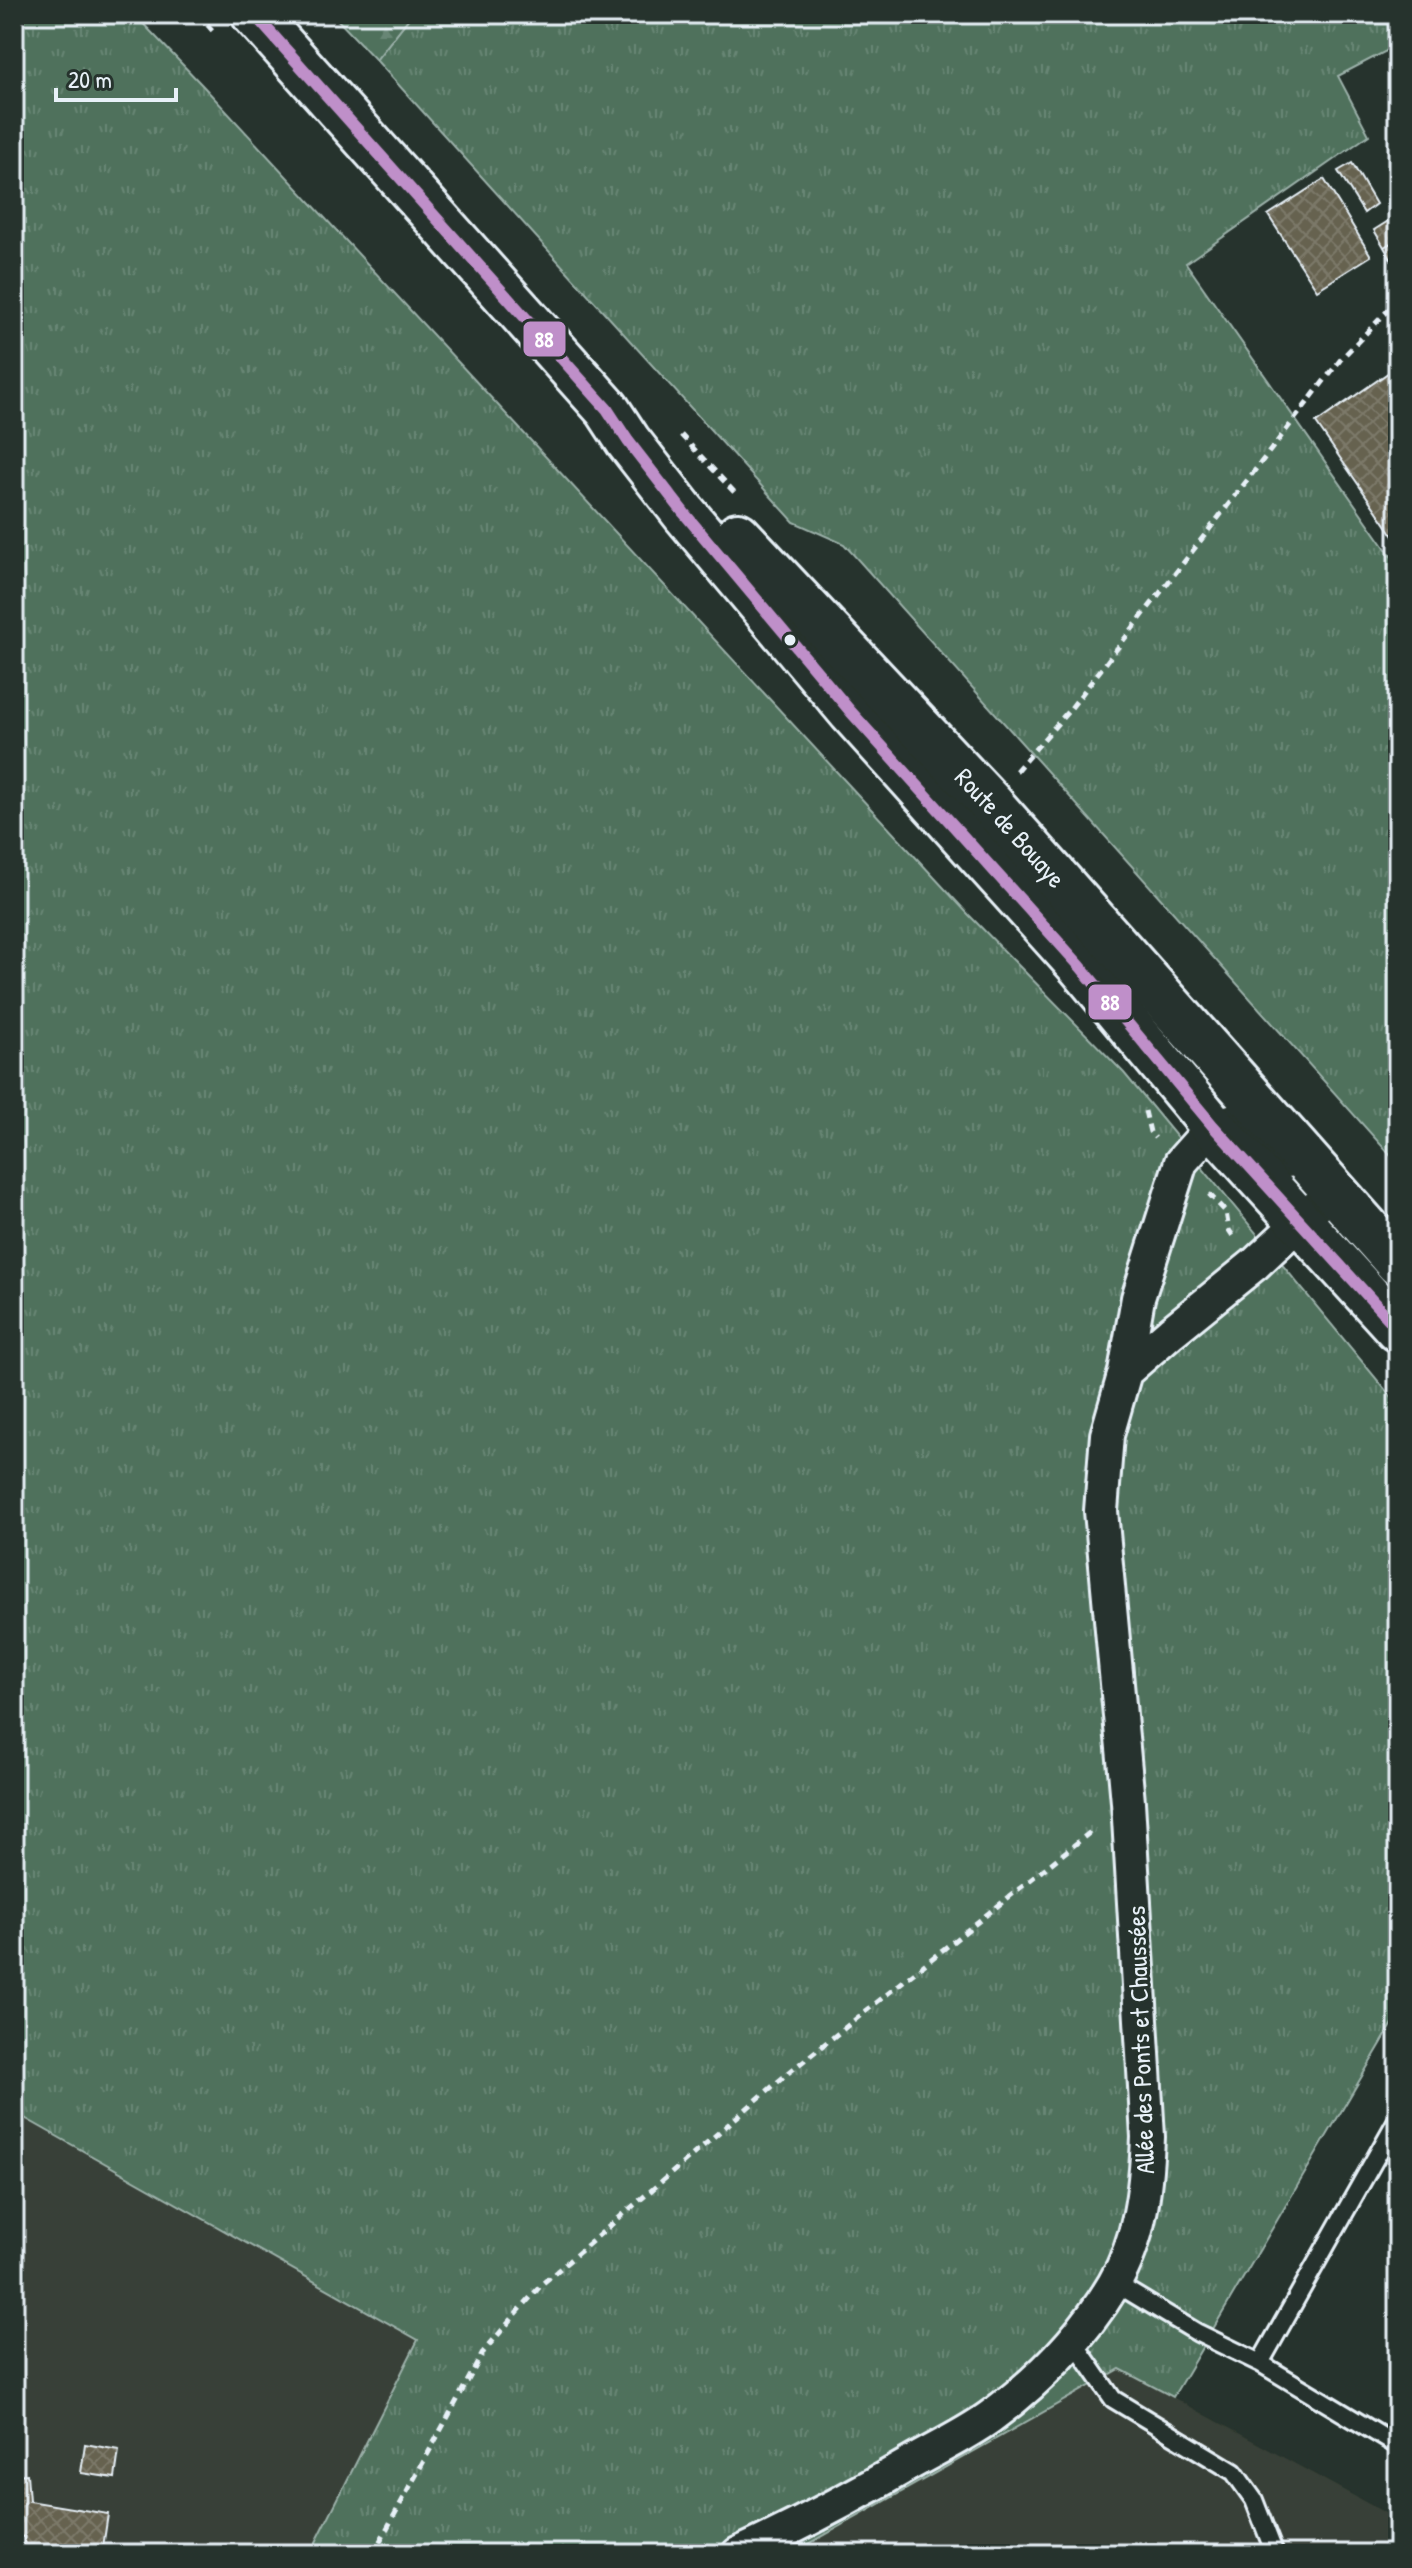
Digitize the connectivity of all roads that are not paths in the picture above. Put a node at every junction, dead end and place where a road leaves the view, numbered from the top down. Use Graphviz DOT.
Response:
graph roads {
  1 [pos="254,14"];
  2 [pos="607,409"];
  3 [pos="1213,1126"];
  4 [pos="1323,1181"];
  5 [pos="1301,1221"];
  6 [pos="1398,1263"];
  7 [pos="1398,1329"];
  8 [pos="1125,1372"];
  9 [pos="1398,2118"];
  10 [pos="1115,2283"];
  11 [pos="1073,2341"];
  12 [pos="1260,2363"];
  13 [pos="1398,2446"];
  14 [pos="738,2554"];
  15 [pos="1275,2554"];
  1 -- 2 [label="main road, Route de Bouaye"];
  2 -- 3 [label="main road, Route de Bouaye"];
  2 -- 4 [label="main road, Route de Bouaye"];
  3 -- 4 [label="street"];
  3 -- 5 [label="main road, Route de Bouaye"];
  3 -- 8 [label="street, Allée des Ponts et Chaussées"];
  4 -- 5 [label="street"];
  4 -- 6 [label="main road, Route de Bouaye"];
  5 -- 7 [label="main road, Route de Bouaye"];
  5 -- 8 [label="street"];
  8 -- 10 [label="street, Allée des Ponts et Chaussées"];
  9 -- 12 [label="lane"];
  10 -- 11 [label="street, Allée des Ponts et Chaussées"];
  10 -- 12 [label="lane"];
  11 -- 14 [label="street, Allée des Ponts et Chaussées"];
  11 -- 15 [label="lane"];
  12 -- 13 [label="lane"];
}
